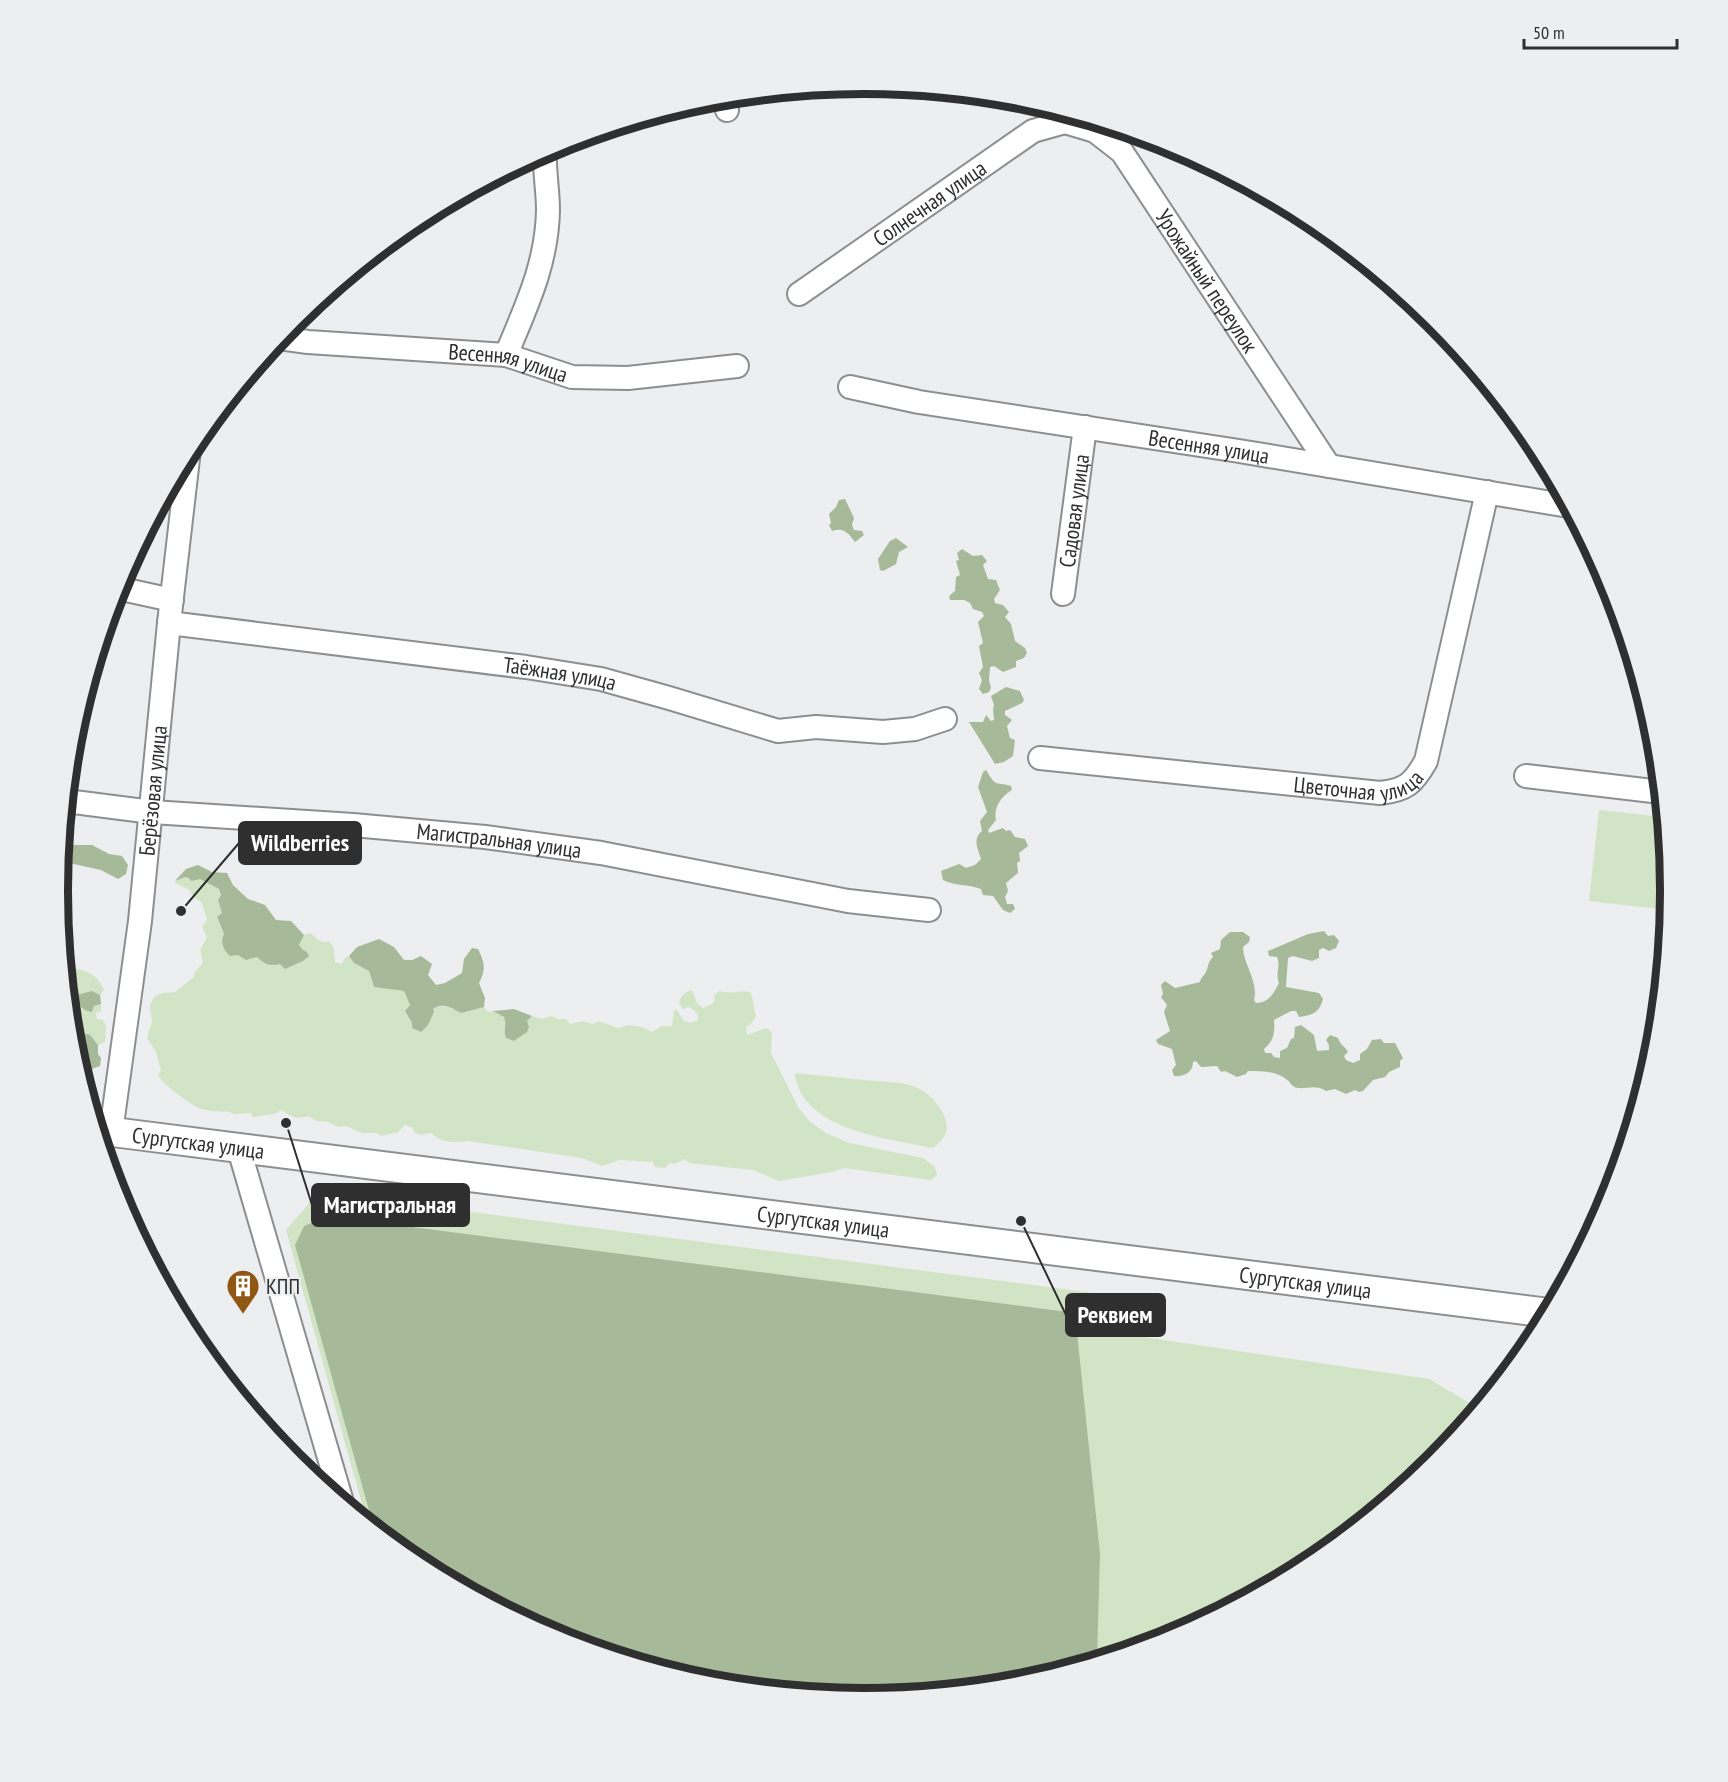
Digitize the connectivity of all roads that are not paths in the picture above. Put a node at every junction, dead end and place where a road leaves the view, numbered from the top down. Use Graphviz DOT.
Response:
graph roads {
  1 [pos="1055,118"];
  2 [pos="1082,126"];
  3 [pos="544,162"];
  4 [pos="799,294"];
  5 [pos="290,340"];
  6 [pos="506,355"];
  7 [pos="737,366"];
  8 [pos="850,387"];
  9 [pos="1085,427"];
  10 [pos="1329,466"];
  11 [pos="186,473"];
  12 [pos="1487,492"];
  13 [pos="1560,504"];
  14 [pos="127,590"];
  15 [pos="1063,594"];
  16 [pos="172,600"];
  17 [pos="169,623"];
  18 [pos="945,719"];
  19 [pos="1041,758"];
  20 [pos="1526,776"];
  21 [pos="1654,791"];
  22 [pos="73,802"];
  23 [pos="152,812"];
  24 [pos="929,910"];
  25 [pos="104,1128"];
  26 [pos="105,1131"];
  27 [pos="239,1149"];
  28 [pos="1540,1312"];
  29 [pos="338,1489"];
  1 -- 4 [label="street, Солнечная улица"];
  2 -- 10 [label="street, Урожайный переулок"];
  3 -- 6 [label="street"];
  5 -- 6 [label="street, Весенняя улица"];
  6 -- 7 [label="street, Весенняя улица"];
  8 -- 9 [label="street, Весенняя улица"];
  9 -- 10 [label="street, Весенняя улица"];
  9 -- 15 [label="street, Садовая улица"];
  10 -- 12 [label="street, Весенняя улица"];
  11 -- 16 [label="street, Берёзовая улица"];
  12 -- 13 [label="street, Весенняя улица"];
  12 -- 19 [label="street, Цветочная улица"];
  14 -- 16 [label="street"];
  16 -- 17 [label="street, Берёзовая улица"];
  17 -- 18 [label="street, Таёжная улица"];
  17 -- 23 [label="street, Берёзовая улица"];
  20 -- 21 [label="street"];
  22 -- 23 [label="street, Магистральная улица"];
  23 -- 24 [label="street, Магистральная улица"];
  23 -- 25 [label="street, Берёзовая улица"];
  26 -- 27 [label="main road, Сургутская улица"];
  27 -- 28 [label="main road, Сургутская улица"];
  27 -- 29 [label="street"];
}
